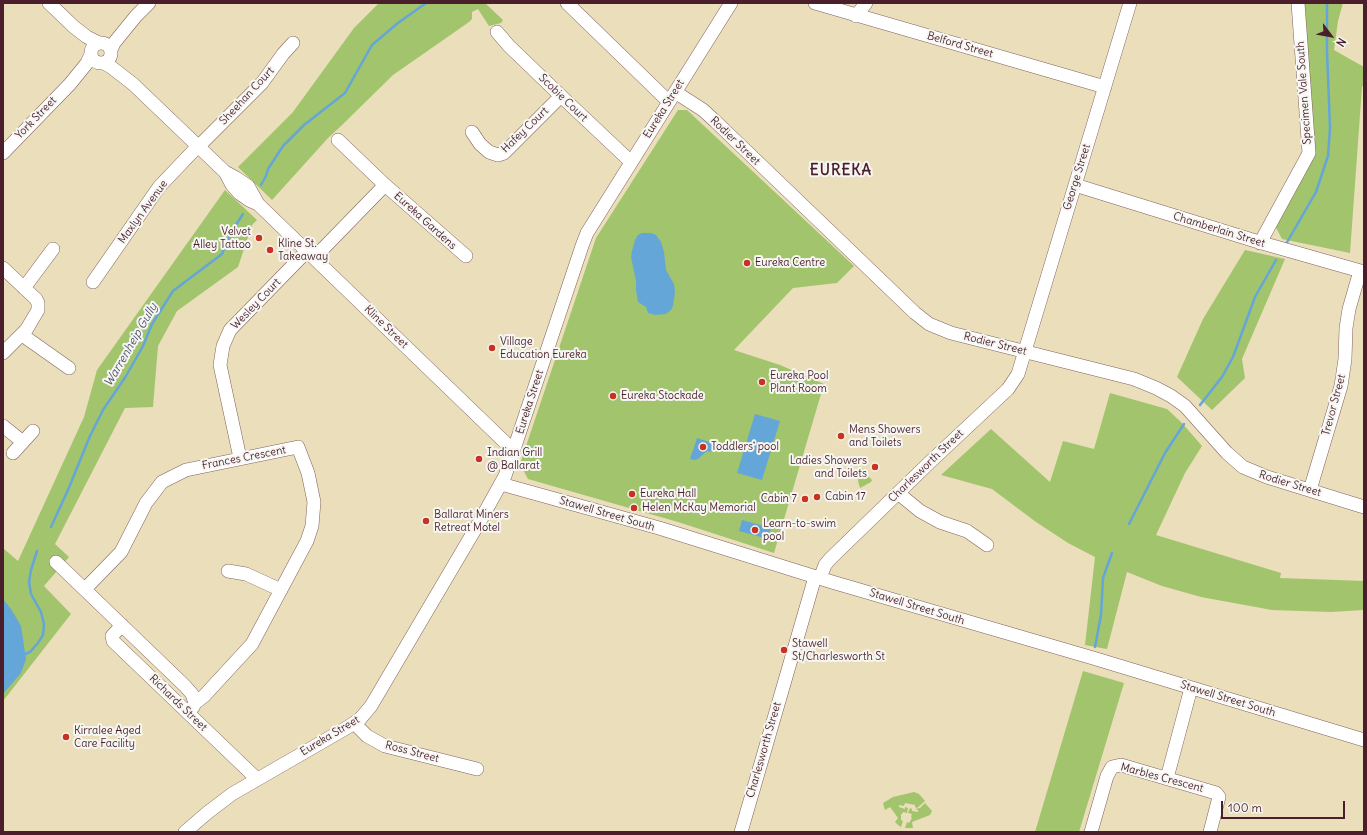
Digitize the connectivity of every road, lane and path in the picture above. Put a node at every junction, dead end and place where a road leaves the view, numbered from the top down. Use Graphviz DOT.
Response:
graph roads {
  1 [pos="49,3"];
  2 [pos="149,3"];
  3 [pos="567,3"];
  4 [pos="732,3"];
  5 [pos="815,3"];
  6 [pos="866,3"];
  7 [pos="1130,3"];
  8 [pos="1298,3"];
  9 [pos="856,16"];
  10 [pos="497,32"];
  11 [pos="293,43"];
  12 [pos="101,53"];
  13 [pos="1105,87"];
  14 [pos="560,96"];
  15 [pos="672,97"];
  16 [pos="472,132"];
  17 [pos="338,139"];
  18 [pos="198,146"];
  19 [pos="3,153"];
  20 [pos="631,162"];
  21 [pos="385,185"];
  22 [pos="1075,186"];
  23 [pos="1260,242"];
  24 [pos="53,250"];
  25 [pos="311,255"];
  26 [pos="467,257"];
  27 [pos="3,268"];
  28 [pos="1362,271"];
  29 [pos="93,282"];
  30 [pos="24,288"];
  31 [pos="26,330"];
  32 [pos="1025,351"];
  33 [pos="3,353"];
  34 [pos="69,368"];
  35 [pos="3,426"];
  36 [pos="33,430"];
  37 [pos="23,442"];
  38 [pos="514,451"];
  39 [pos="13,453"];
  40 [pos="240,458"];
  41 [pos="501,484"];
  42 [pos="1310,490"];
  43 [pos="898,493"];
  44 [pos="1364,507"];
  45 [pos="987,545"];
  46 [pos="56,562"];
  47 [pos="228,571"];
  48 [pos="817,578"];
  49 [pos="85,589"];
  50 [pos="281,590"];
  51 [pos="1191,688"];
  52 [pos="191,708"];
  53 [pos="354,723"];
  54 [pos="1333,731"];
  55 [pos="1364,740"];
  56 [pos="1364,744"];
  57 [pos="477,768"];
  58 [pos="1167,778"];
  59 [pos="257,779"];
  60 [pos="185,832"];
  61 [pos="741,832"];
  62 [pos="1091,832"];
  63 [pos="1210,832"];
  1 -- 12 [label="street, Kline Street"];
  2 -- 12 [label="street, York Street"];
  3 -- 15 [label="street, Rodier Street"];
  4 -- 15 [label="street, Eureka Street"];
  5 -- 9 [label="street, Belford Street"];
  6 -- 9 [label="street"];
  7 -- 13 [label="street, George Street"];
  8 -- 23 [label="street, Specimen Vale South"];
  9 -- 13 [label="street, Belford Street"];
  10 -- 14 [label="street, Scobie Court"];
  11 -- 18 [label="street, Sheehan Court"];
  12 -- 18 [label="street, Kline Street"];
  12 -- 19 [label="street, York Street"];
  13 -- 22 [label="street, George Street"];
  14 -- 16 [label="street, Hafey Court"];
  14 -- 20 [label="street, Scobie Court"];
  15 -- 20 [label="street, Eureka Street"];
  15 -- 32 [label="street, Rodier Street"];
  17 -- 21 [label="street, Eureka Gardens"];
  18 -- 25 [label="street, Kline Street"];
  18 -- 29 [label="street, Maxlyn Avenue"];
  20 -- 38 [label="street, Eureka Street"];
  21 -- 25 [label="street, Eureka Gardens"];
  21 -- 26 [label="street, Eureka Gardens"];
  22 -- 23 [label="street, Chamberlain Street"];
  22 -- 32 [label="street, George Street"];
  23 -- 28 [label="street, Chamberlain Street"];
  24 -- 30 [label="street"];
  25 -- 38 [label="street, Kline Street"];
  25 -- 40 [label="street, Wesley Court"];
  27 -- 30 [label="street"];
  28 -- 42 [label="street, Trevor Street"];
  30 -- 31 [label="street"];
  31 -- 33 [label="street"];
  31 -- 34 [label="street"];
  32 -- 42 [label="street, Rodier Street"];
  32 -- 43 [label="street, Charlesworth Street"];
  35 -- 37 [label="street"];
  36 -- 37 [label="street"];
  37 -- 39 [label="street"];
  38 -- 41 [label="street, Eureka Street"];
  40 -- 49 [label="street, Frances Crescent"];
  40 -- 50 [label="street, Frances Crescent"];
  41 -- 48 [label="street, Stawell Street South"];
  41 -- 53 [label="street, Eureka Street"];
  42 -- 44 [label="street, Rodier Street"];
  43 -- 45 [label="street"];
  43 -- 48 [label="street, Charlesworth Street"];
  46 -- 49 [label="street, Richards Street"];
  47 -- 50 [label="street"];
  48 -- 51 [label="street, Stawell Street South"];
  48 -- 61 [label="street, Charlesworth Street"];
  49 -- 52 [label="street, Richards Street"];
  50 -- 52 [label="street, Frances Crescent"];
  51 -- 54 [label="street, Stawell Street South"];
  51 -- 58 [label="street"];
  52 -- 59 [label="street, Richards Street"];
  53 -- 57 [label="street, Ross Street"];
  53 -- 59 [label="street, Eureka Street"];
  54 -- 55 [label="street, Stawell Street South"];
  54 -- 56 [label="street, Stawell Street South"];
  58 -- 62 [label="street, Marbles Crescent"];
  58 -- 63 [label="street, Marbles Crescent"];
  59 -- 60 [label="street, Eureka Street"];
}
